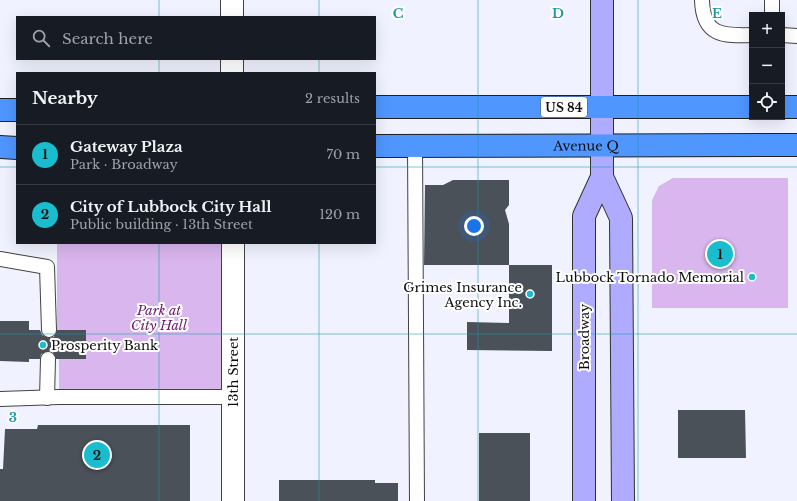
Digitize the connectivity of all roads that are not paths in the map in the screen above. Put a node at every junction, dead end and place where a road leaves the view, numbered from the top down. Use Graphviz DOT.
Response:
graph roads {
  1 [pos="232,0"];
  2 [pos="602,0"];
  3 [pos="702,0"];
  4 [pos="772,0"];
  5 [pos="772,12"];
  6 [pos="232,16"];
  7 [pos="749,35"];
  8 [pos="785,35"];
  9 [pos="797,36"];
  10 [pos="232,60"];
  11 [pos="232,72"];
  12 [pos="376,107"];
  13 [pos="602,107"];
  14 [pos="749,107"];
  15 [pos="785,107"];
  16 [pos="797,107"];
  17 [pos="0,110"];
  18 [pos="16,110"];
  19 [pos="415,145"];
  20 [pos="602,145"];
  21 [pos="797,145"];
  22 [pos="376,146"];
  23 [pos="0,147"];
  24 [pos="16,148"];
  25 [pos="602,176"];
  26 [pos="233,244"];
  27 [pos="0,259"];
  28 [pos="49,330"];
  29 [pos="48,359"];
  30 [pos="47,398"];
  31 [pos="233,398"];
  32 [pos="0,399"];
  33 [pos="233,501"];
  34 [pos="417,501"];
  35 [pos="584,501"];
  36 [pos="623,501"];
  1 -- 6 [label="street"];
  2 -- 13 [label="main road, Broadway"];
  3 -- 7 [label="lane"];
  4 -- 5 [label="lane"];
  8 -- 9 [label="lane"];
  10 -- 11 [label="street"];
  12 -- 13 [label="highway, US 84"];
  13 -- 14 [label="highway, US 84"];
  13 -- 20 [label="main road, Broadway"];
  15 -- 16 [label="highway"];
  17 -- 18 [label="highway"];
  19 -- 20 [label="highway, Avenue Q"];
  19 -- 22 [label="highway, Avenue Q"];
  19 -- 34 [label="lane"];
  20 -- 21 [label="highway, Avenue Q"];
  20 -- 25 [label="main road, Broadway"];
  23 -- 24 [label="highway"];
  25 -- 35 [label="main road, Broadway"];
  25 -- 36 [label="main road, Broadway"];
  26 -- 31 [label="street, 13th Street"];
  27 -- 28 [label="lane"];
  29 -- 30 [label="lane"];
  30 -- 31 [label="lane"];
  30 -- 32 [label="lane"];
  31 -- 33 [label="street, 13th Street"];
}
